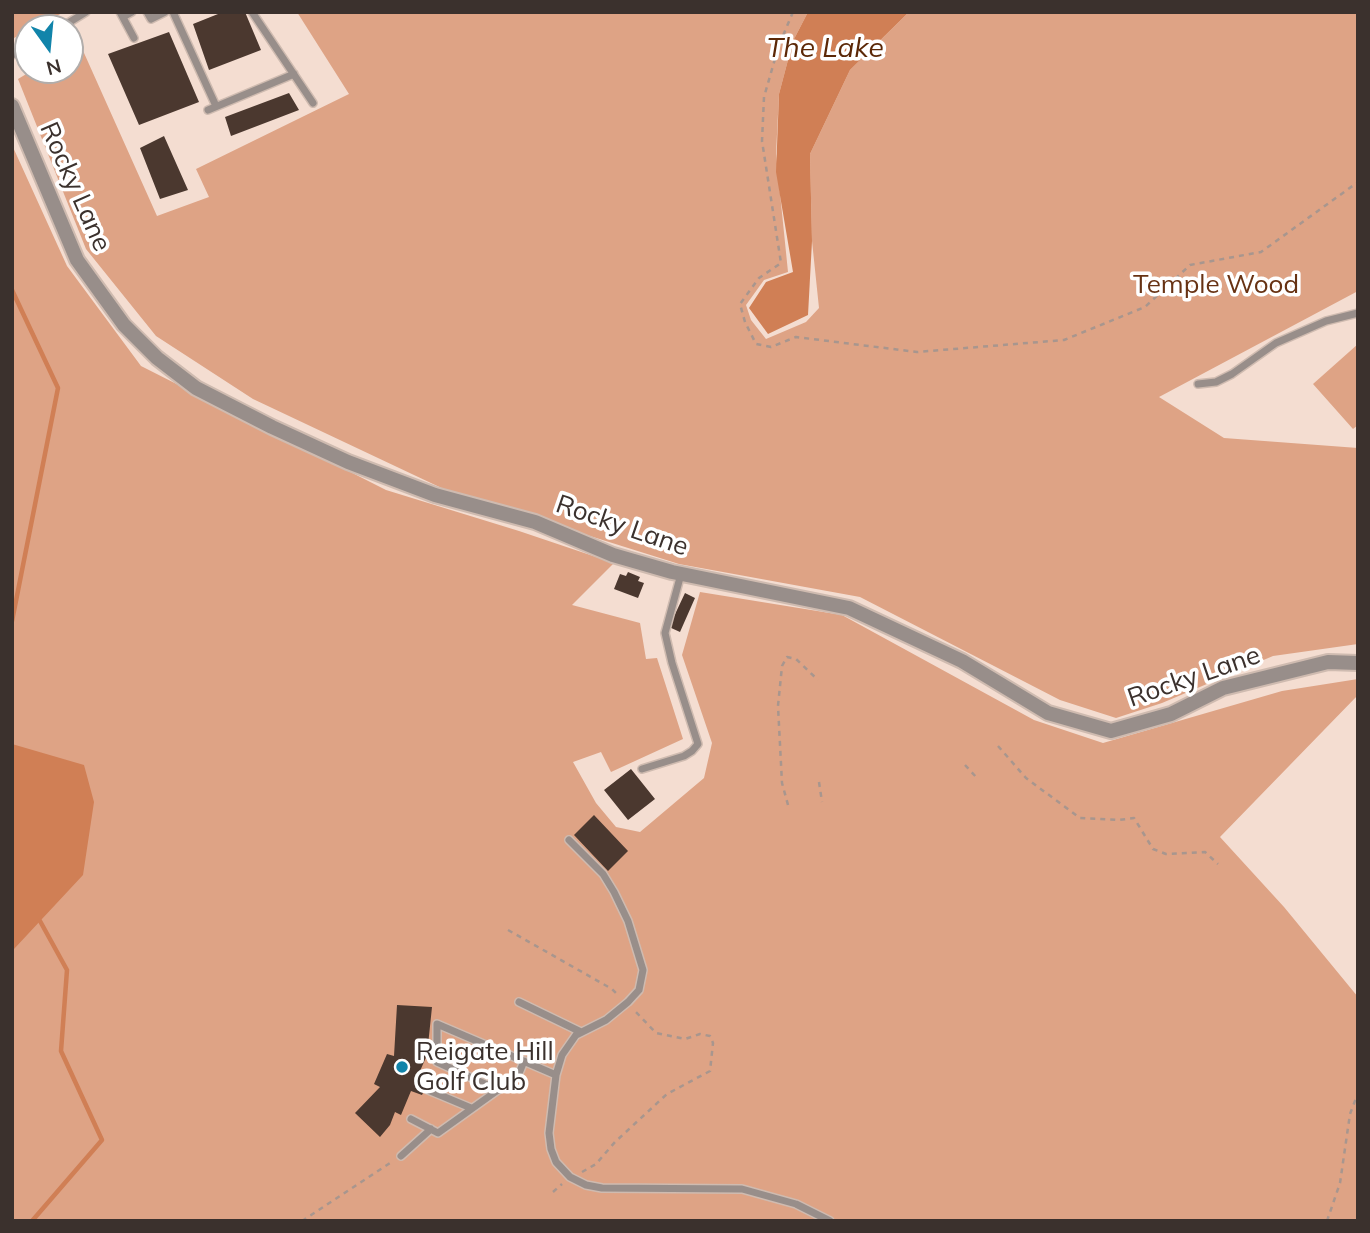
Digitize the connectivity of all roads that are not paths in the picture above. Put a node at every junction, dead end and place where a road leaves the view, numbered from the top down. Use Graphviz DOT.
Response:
graph roads {
  1 [pos="132,12"];
  2 [pos="147,12"];
  3 [pos="165,12"];
  4 [pos="173,12"];
  5 [pos="252,12"];
  6 [pos="121,15"];
  7 [pos="134,38"];
  8 [pos="294,74"];
  9 [pos="313,103"];
  10 [pos="12,106"];
  11 [pos="216,106"];
  12 [pos="208,110"];
  13 [pos="1358,313"];
  14 [pos="1198,384"];
  15 [pos="681,574"];
  16 [pos="1358,663"];
  17 [pos="642,769"];
  18 [pos="569,839"];
  19 [pos="519,1002"];
  20 [pos="581,1032"];
  21 [pos="524,1061"];
  22 [pos="556,1075"];
  23 [pos="428,1090"];
  24 [pos="498,1090"];
  25 [pos="471,1108"];
  26 [pos="411,1119"];
  27 [pos="430,1129"];
  28 [pos="401,1156"];
  29 [pos="830,1221"];
  1 -- 6 [label="lane"];
  2 -- 3 [label="lane"];
  4 -- 11 [label="lane"];
  5 -- 8 [label="lane"];
  6 -- 7 [label="lane"];
  8 -- 9 [label="lane"];
  8 -- 11 [label="lane"];
  10 -- 15 [label="street, Rocky Lane"];
  11 -- 12 [label="lane"];
  13 -- 14 [label="lane"];
  15 -- 16 [label="street, Rocky Lane"];
  15 -- 17 [label="lane"];
  18 -- 20 [label="lane"];
  19 -- 20 [label="lane"];
  20 -- 22 [label="lane"];
  21 -- 22 [label="lane"];
  21 -- 24 [label="lane"];
  21 -- 24 [label="lane"];
  22 -- 29 [label="lane"];
  23 -- 25 [label="lane"];
  24 -- 25 [label="lane"];
  25 -- 27 [label="lane"];
  26 -- 27 [label="lane"];
  27 -- 28 [label="lane"];
}
